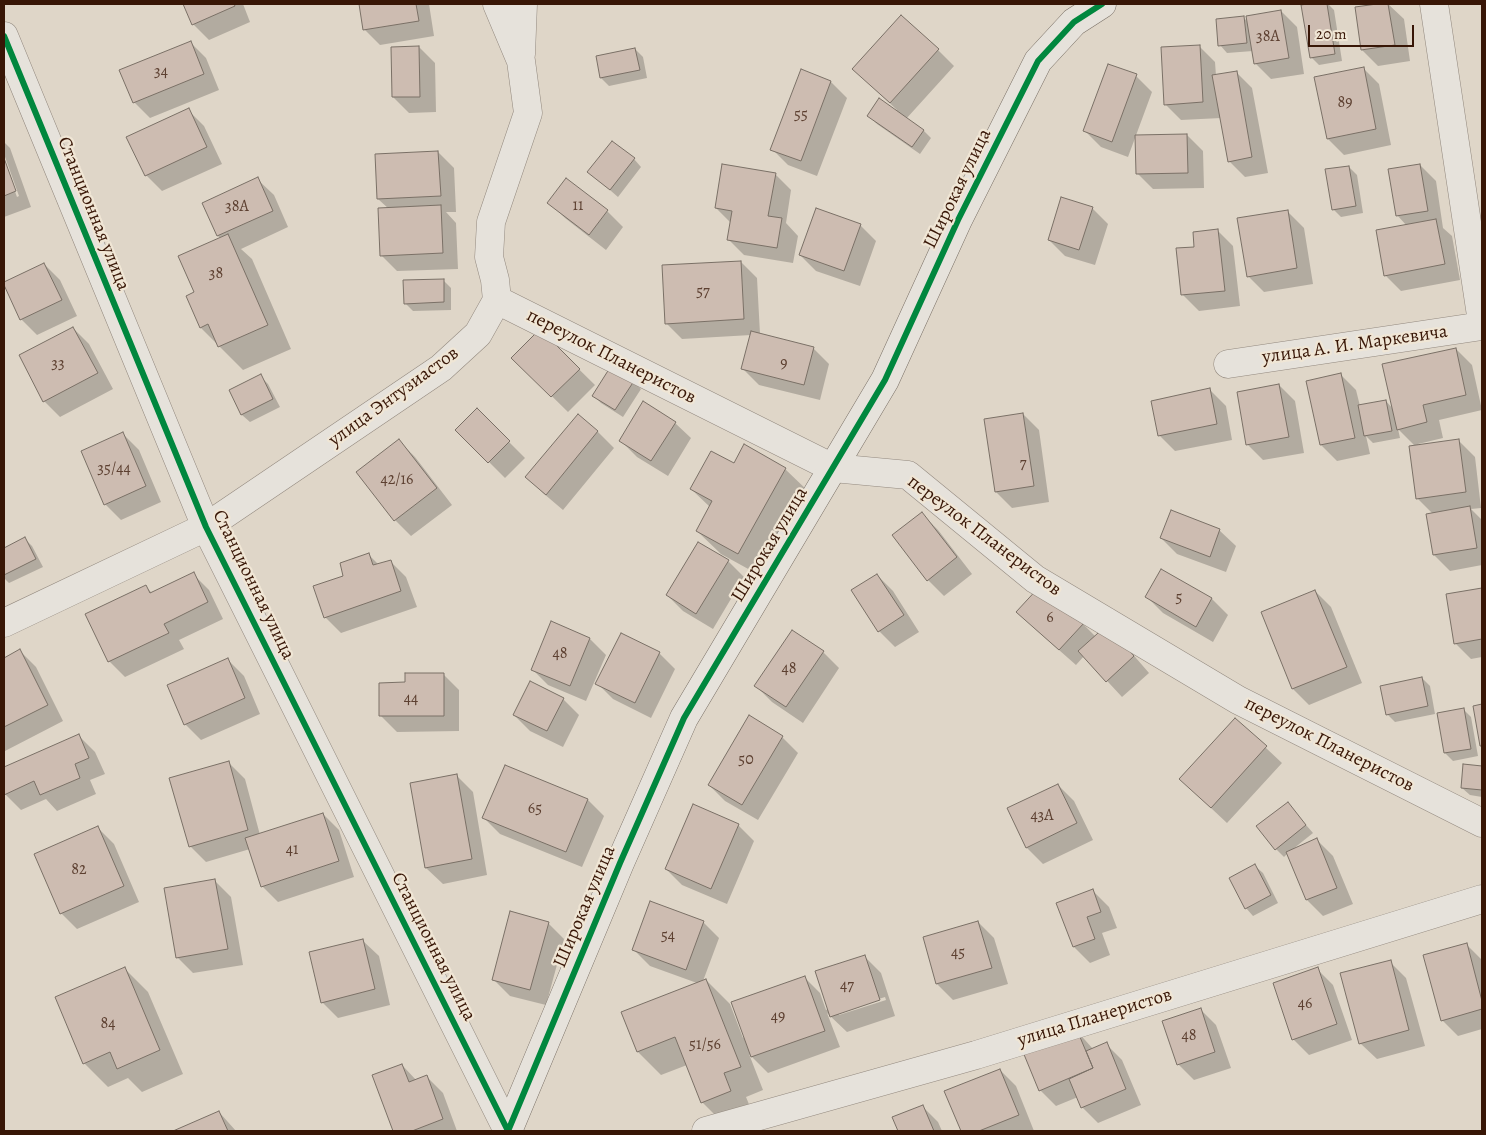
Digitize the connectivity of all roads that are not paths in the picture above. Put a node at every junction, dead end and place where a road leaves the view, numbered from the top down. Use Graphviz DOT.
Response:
graph roads {
  1 [pos="497,4"];
  2 [pos="523,4"];
  3 [pos="1102,4"];
  4 [pos="1434,4"];
  5 [pos="4,36"];
  6 [pos="521,61"];
  7 [pos="497,300"];
  8 [pos="1482,322"];
  9 [pos="1482,326"];
  10 [pos="1228,364"];
  11 [pos="833,468"];
  12 [pos="206,527"];
  13 [pos="4,623"];
  14 [pos="1482,823"];
  15 [pos="1482,899"];
  16 [pos="508,1131"];
  17 [pos="706,1131"];
  1 -- 6 [label="street"];
  2 -- 6 [label="street"];
  3 -- 11 [label="street, Широкая улица"];
  4 -- 8 [label="street"];
  5 -- 12 [label="street, Станционная улица"];
  6 -- 7 [label="street"];
  7 -- 11 [label="street, переулок Планеристов"];
  7 -- 12 [label="street, улица Энтузиастов"];
  9 -- 10 [label="street, улица А. И. Маркевича"];
  11 -- 14 [label="street, переулок Планеристов"];
  11 -- 16 [label="street, Широкая улица"];
  12 -- 13 [label="street, улица Энтузиастов"];
  12 -- 16 [label="street, Станционная улица"];
  15 -- 17 [label="street, улица Планеристов"];
}
